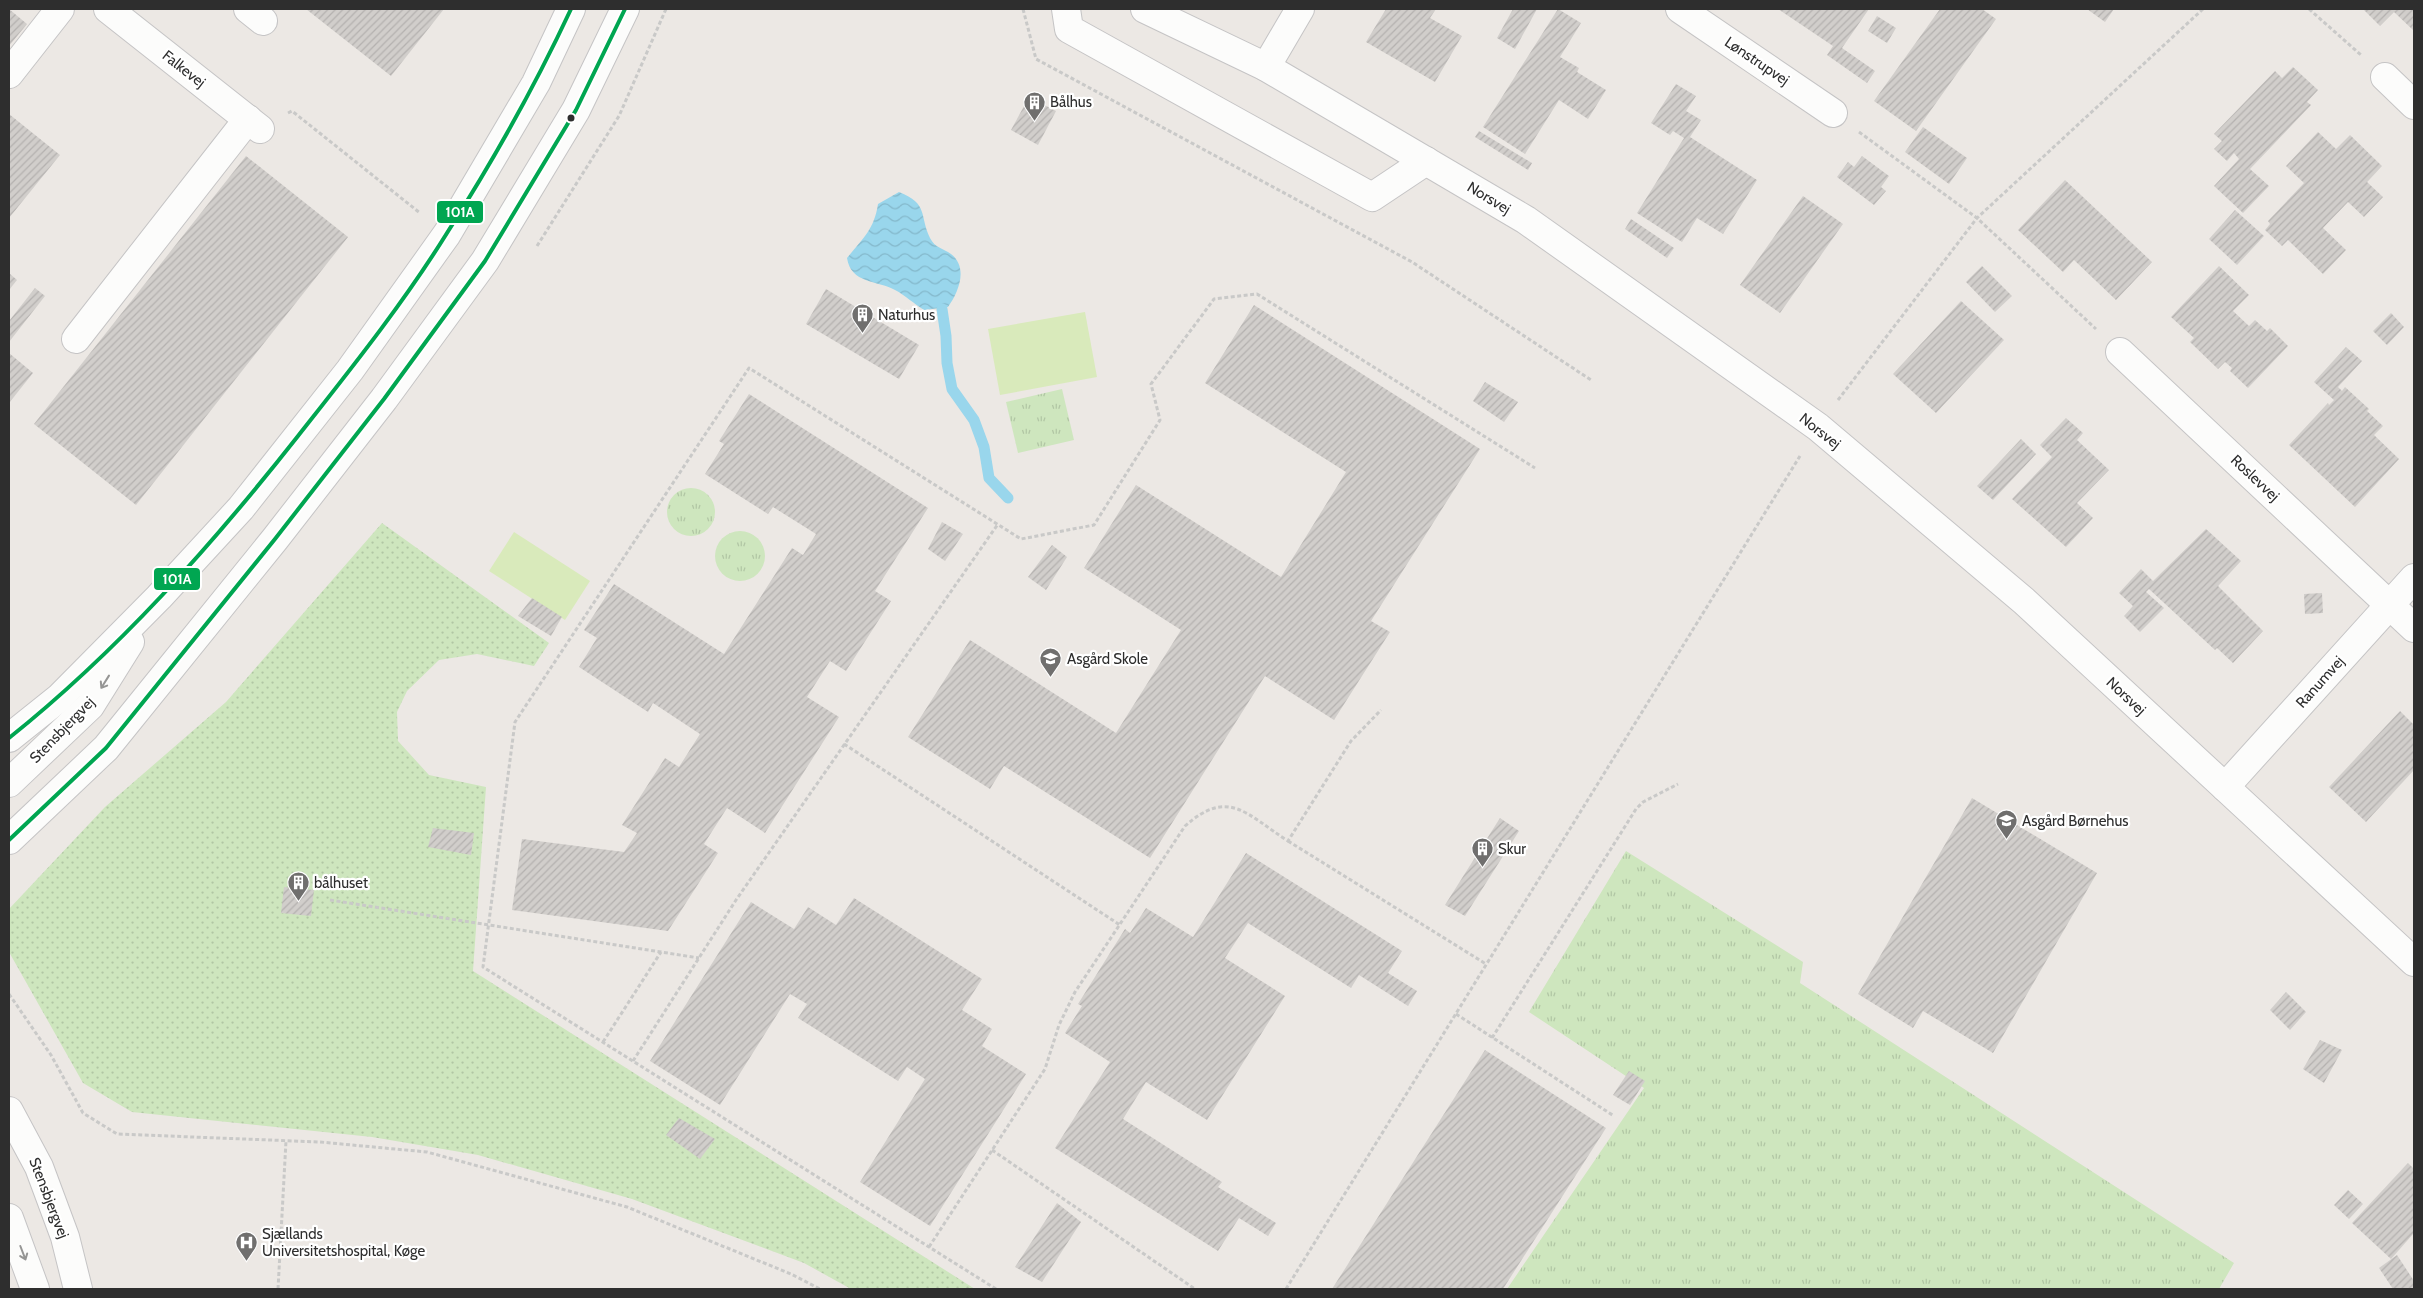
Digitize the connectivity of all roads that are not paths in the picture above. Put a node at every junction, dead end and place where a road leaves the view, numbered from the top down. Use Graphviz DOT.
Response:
graph roads {
  1 [pos="60,9"];
  2 [pos="108,9"];
  3 [pos="571,9"];
  4 [pos="626,9"];
  5 [pos="1066,9"];
  6 [pos="1145,9"];
  7 [pos="1300,9"];
  8 [pos="1680,9"];
  9 [pos="1266,67"];
  10 [pos="9,74"];
  11 [pos="2385,77"];
  12 [pos="2414,105"];
  13 [pos="1833,113"];
  14 [pos="1426,161"];
  15 [pos="76,339"];
  16 [pos="2120,352"];
  17 [pos="2414,578"];
  18 [pos="159,597"];
  19 [pos="2389,605"];
  20 [pos="2414,628"];
  21 [pos="9,738"];
  22 [pos="9,783"];
  23 [pos="2225,787"];
  24 [pos="9,840"];
  25 [pos="2414,962"];
  26 [pos="9,1111"];
  27 [pos="9,1218"];
  28 [pos="35,1289"];
  29 [pos="78,1289"];
  1 -- 10 [label="street"];
  2 -- 15 [label="street, Falkevej"];
  3 -- 18 [label="street, Stensbjergvej"];
  4 -- 24 [label="street"];
  5 -- 14 [label="street"];
  6 -- 9 [label="street, Norsvej"];
  7 -- 9 [label="street"];
  8 -- 13 [label="street, Lønstrupvej"];
  9 -- 14 [label="street, Norsvej"];
  11 -- 12 [label="street"];
  14 -- 23 [label="street, Norsvej"];
  16 -- 19 [label="street, Roslevvej"];
  17 -- 19 [label="street, Ranumvej"];
  18 -- 21 [label="street, Stensbjergvej"];
  18 -- 22 [label="street, Stensbjergvej, one-way"];
  19 -- 20 [label="street, Roslevvej"];
  19 -- 23 [label="street, Ranumvej"];
  23 -- 25 [label="street, Norsvej"];
  26 -- 29 [label="street, Stensbjergvej"];
  27 -- 28 [label="street, one-way"];
}
